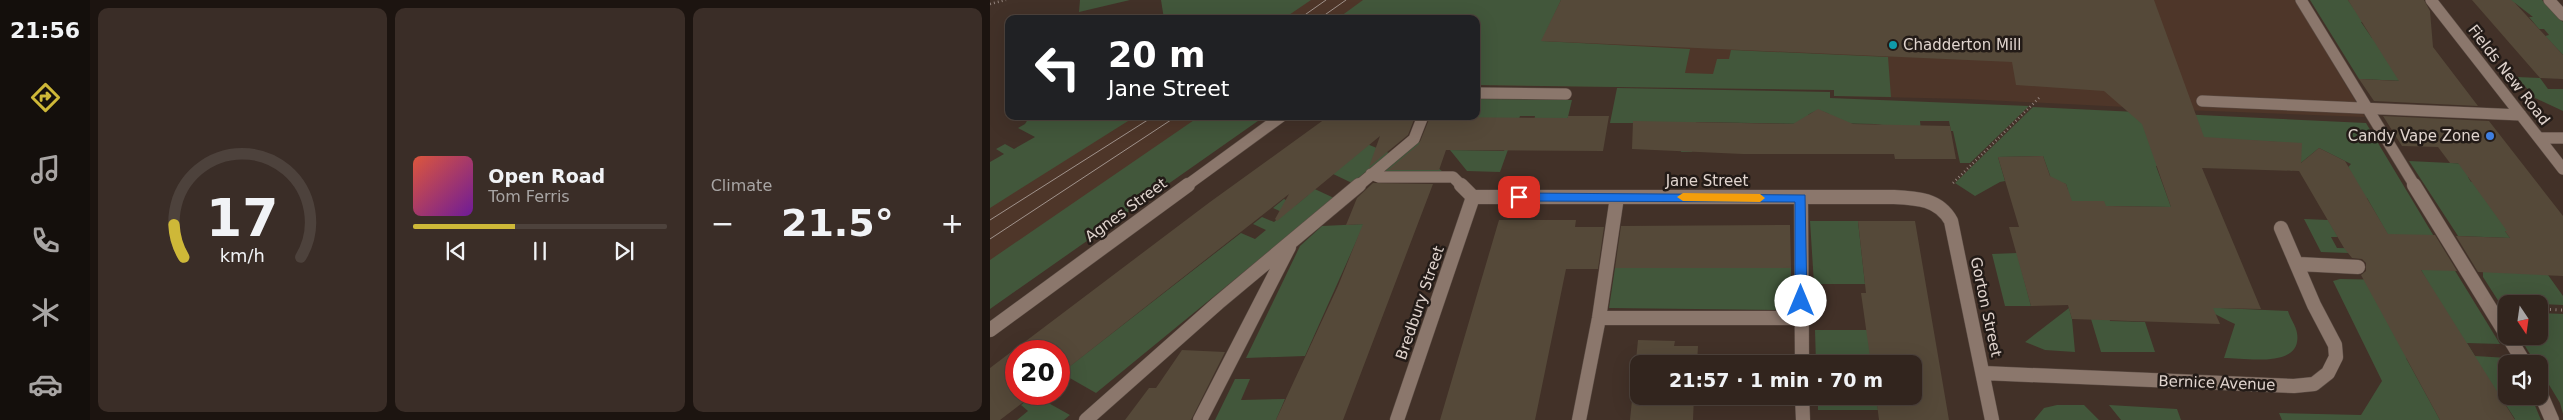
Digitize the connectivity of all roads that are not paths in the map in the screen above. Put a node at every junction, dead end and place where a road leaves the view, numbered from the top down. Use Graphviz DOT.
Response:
graph roads {
  1 [pos="2301,0"];
  2 [pos="2431,0"];
  3 [pos="2549,1"];
  4 [pos="2563,2"];
  5 [pos="2563,15"];
  6 [pos="1480,93"];
  7 [pos="1566,94"];
  8 [pos="2202,101"];
  9 [pos="2366,108"];
  10 [pos="2522,115"];
  11 [pos="1277,120"];
  12 [pos="1421,120"];
  13 [pos="2540,138"];
  14 [pos="2563,138"];
  15 [pos="2563,169"];
  16 [pos="1371,174"];
  17 [pos="1473,197"];
  18 [pos="1617,197"];
  19 [pos="1801,198"];
  20 [pos="1940,206"];
  21 [pos="2281,228"];
  22 [pos="1292,242"];
  23 [pos="2298,264"];
  24 [pos="2358,267"];
  25 [pos="1599,318"];
  26 [pos="1801,318"];
  27 [pos="2498,321"];
  28 [pos="990,330"];
  29 [pos="1802,355"];
  30 [pos="1983,373"];
  31 [pos="1802,405"];
  32 [pos="2546,405"];
  33 [pos="1086,420"];
  34 [pos="1200,420"];
  35 [pos="1398,420"];
  36 [pos="1579,420"];
  37 [pos="1803,420"];
  38 [pos="1992,420"];
  39 [pos="2552,420"];
  1 -- 9 [label="street"];
  2 -- 10 [label="street, Fields New Road"];
  3 -- 4 [label="street"];
  3 -- 5 [label="street"];
  6 -- 7 [label="street"];
  8 -- 9 [label="street"];
  9 -- 10 [label="street"];
  9 -- 27 [label="street"];
  10 -- 13 [label="street, Fields New Road"];
  11 -- 28 [label="street, Agnes Street"];
  12 -- 16 [label="street"];
  13 -- 14 [label="street"];
  13 -- 15 [label="street, Fields New Road"];
  16 -- 17 [label="street"];
  16 -- 22 [label="street"];
  17 -- 18 [label="street, Jane Street"];
  17 -- 35 [label="street, Bredbury Street"];
  18 -- 19 [label="street, Jane Street"];
  18 -- 25 [label="street"];
  19 -- 20 [label="street, Jane Street"];
  19 -- 26 [label="street"];
  20 -- 30 [label="street, Gorton Street"];
  21 -- 23 [label="street, Bernice Avenue"];
  22 -- 33 [label="street"];
  22 -- 34 [label="street"];
  23 -- 24 [label="street"];
  23 -- 30 [label="street, Bernice Avenue"];
  25 -- 26 [label="street"];
  25 -- 36 [label="street"];
  26 -- 29 [label="street"];
  30 -- 38 [label="street, Gorton Street"];
  31 -- 37 [label="street"];
  32 -- 39 [label="street"];
}
